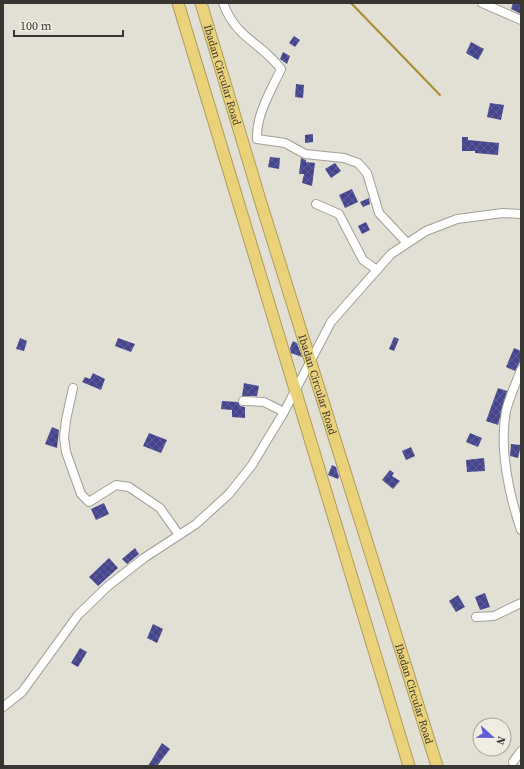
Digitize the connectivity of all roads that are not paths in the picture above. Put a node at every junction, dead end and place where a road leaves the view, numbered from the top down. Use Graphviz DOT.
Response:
graph roads {
  1 [pos="178,3"];
  2 [pos="201,3"];
  3 [pos="223,3"];
  4 [pos="482,3"];
  5 [pos="521,20"];
  6 [pos="316,204"];
  7 [pos="521,214"];
  8 [pos="407,243"];
  9 [pos="377,270"];
  10 [pos="521,370"];
  11 [pos="73,388"];
  12 [pos="243,401"];
  13 [pos="284,412"];
  14 [pos="521,530"];
  15 [pos="179,535"];
  16 [pos="521,603"];
  17 [pos="476,617"];
  18 [pos="3,707"];
  19 [pos="521,751"];
  20 [pos="513,762"];
  21 [pos="409,766"];
  22 [pos="437,766"];
  1 -- 21 [label="highway, Ibadan Circular Road"];
  2 -- 22 [label="highway, Ibadan Circular Road"];
  3 -- 8 [label="street"];
  4 -- 5 [label="street"];
  6 -- 9 [label="street"];
  7 -- 8 [label="street"];
  8 -- 9 [label="street"];
  9 -- 13 [label="street"];
  10 -- 14 [label="street"];
  11 -- 15 [label="street"];
  12 -- 13 [label="street"];
  13 -- 15 [label="street"];
  15 -- 18 [label="street"];
  16 -- 17 [label="street"];
  19 -- 20 [label="street"];
}
